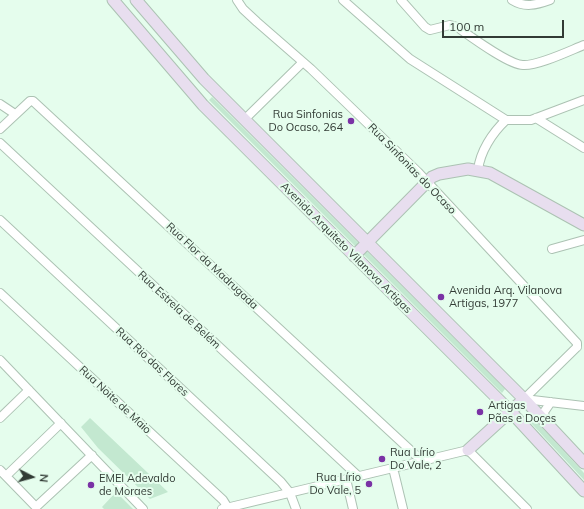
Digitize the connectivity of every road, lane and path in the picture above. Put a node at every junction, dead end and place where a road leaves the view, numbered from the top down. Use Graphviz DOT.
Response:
graph roads {
  1 [pos="113,0"];
  2 [pos="136,0"];
  3 [pos="237,0"];
  4 [pos="343,0"];
  5 [pos="401,0"];
  6 [pos="512,0"];
  7 [pos="550,0"];
  8 [pos="584,45"];
  9 [pos="303,62"];
  10 [pos="584,100"];
  11 [pos="0,104"];
  12 [pos="15,114"];
  13 [pos="536,118"];
  14 [pos="245,119"];
  15 [pos="506,120"];
  16 [pos="0,129"];
  17 [pos="0,143"];
  18 [pos="584,148"];
  19 [pos="478,170"];
  20 [pos="427,183"];
  21 [pos="0,220"];
  22 [pos="584,225"];
  23 [pos="584,240"];
  24 [pos="368,242"];
  25 [pos="552,249"];
  26 [pos="354,256"];
  27 [pos="0,293"];
  28 [pos="580,348"];
  29 [pos="0,360"];
  30 [pos="29,390"];
  31 [pos="524,399"];
  32 [pos="551,402"];
  33 [pos="584,406"];
  34 [pos="511,412"];
  35 [pos="0,418"];
  36 [pos="547,422"];
  37 [pos="61,423"];
  38 [pos="468,450"];
  39 [pos="92,455"];
  40 [pos="422,461"];
  41 [pos="584,463"];
  42 [pos="393,468"];
  43 [pos="3,473"];
  44 [pos="358,476"];
  45 [pos="346,479"];
  46 [pos="584,491"];
  47 [pos="290,493"];
  48 [pos="225,508"];
  49 [pos="143,509"];
  50 [pos="296,509"];
  51 [pos="353,509"];
  52 [pos="403,509"];
  53 [pos="527,509"];
  1 -- 26 [label="main road, Avenida Arquiteto Vilanova Artigas"];
  2 -- 14 [label="main road, Avenida Arquiteto Vilanova Artigas"];
  3 -- 9 [label="street, Rua Sinfonias do Ocaso"];
  4 -- 15 [label="street"];
  5 -- 8 [label="street"];
  6 -- 7 [label="street"];
  9 -- 14 [label="street"];
  9 -- 20 [label="street, Rua Sinfonias do Ocaso"];
  10 -- 13 [label="street"];
  11 -- 12 [label="street"];
  12 -- 16 [label="street, Rua Flor da Madrugada"];
  12 -- 40 [label="street, Rua Flor da Madrugada"];
  13 -- 15 [label="street"];
  13 -- 18 [label="street"];
  14 -- 24 [label="main road, Avenida Arquiteto Vilanova Artigas"];
  15 -- 19 [label="street"];
  17 -- 44 [label="street, Rua Estrela de Belém"];
  19 -- 20 [label="main road"];
  19 -- 22 [label="main road"];
  20 -- 24 [label="main road"];
  20 -- 28 [label="street, Rua Sinfonias do Ocaso"];
  21 -- 47 [label="street, Rua Rio das Flores"];
  23 -- 25 [label="street"];
  24 -- 26 [label="main road"];
  24 -- 31 [label="main road, Avenida Arquiteto Vilanova Artigas"];
  26 -- 34 [label="main road, Avenida Arquiteto Vilanova Artigas"];
  27 -- 48 [label="street, Rua Noite de Maio"];
  28 -- 31 [label="street"];
  29 -- 30 [label="street"];
  30 -- 35 [label="street"];
  30 -- 37 [label="street"];
  31 -- 32 [label="street"];
  31 -- 34 [label="main road"];
  31 -- 36 [label="main road, Avenida Arquiteto Vilanova Artigas"];
  32 -- 33 [label="street"];
  32 -- 36 [label="street"];
  34 -- 38 [label="main road"];
  34 -- 46 [label="main road, Avenida Arquiteto Vilanova Artigas"];
  36 -- 41 [label="main road, Avenida Arquiteto Vilanova Artigas"];
  37 -- 39 [label="street"];
  37 -- 43 [label="street"];
  38 -- 40 [label="street"];
  38 -- 53 [label="street"];
  39 -- 43 [label="street"];
  39 -- 49 [label="street"];
  40 -- 42 [label="street"];
  42 -- 44 [label="street"];
  42 -- 52 [label="street"];
  44 -- 45 [label="street"];
  45 -- 47 [label="street"];
  45 -- 51 [label="street"];
  47 -- 48 [label="street"];
  47 -- 50 [label="street, Rua Rio das Flores"];
}
